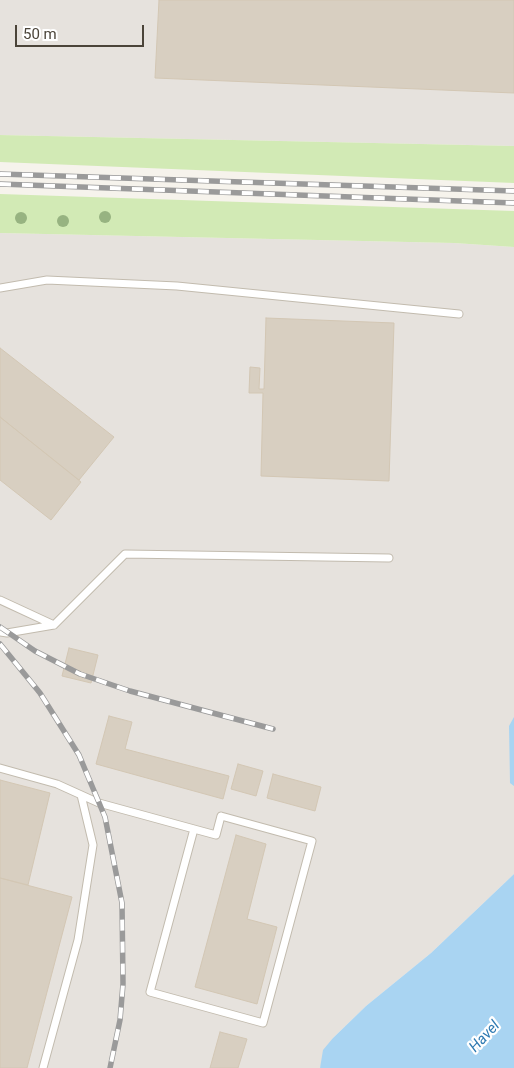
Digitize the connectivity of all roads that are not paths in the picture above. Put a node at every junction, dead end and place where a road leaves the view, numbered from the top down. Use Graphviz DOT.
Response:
graph roads {
  1 [pos="0,288"];
  2 [pos="459,314"];
  3 [pos="389,558"];
  4 [pos="0,600"];
  5 [pos="54,625"];
  6 [pos="0,632"];
  7 [pos="0,768"];
  8 [pos="82,795"];
  9 [pos="194,829"];
  10 [pos="42,1068"];
  1 -- 2 [label="lane"];
  3 -- 5 [label="lane"];
  4 -- 5 [label="lane"];
  5 -- 6 [label="lane"];
  7 -- 8 [label="lane"];
  8 -- 9 [label="lane"];
  8 -- 10 [label="lane"];
  9 -- 9 [label="lane"];
}
